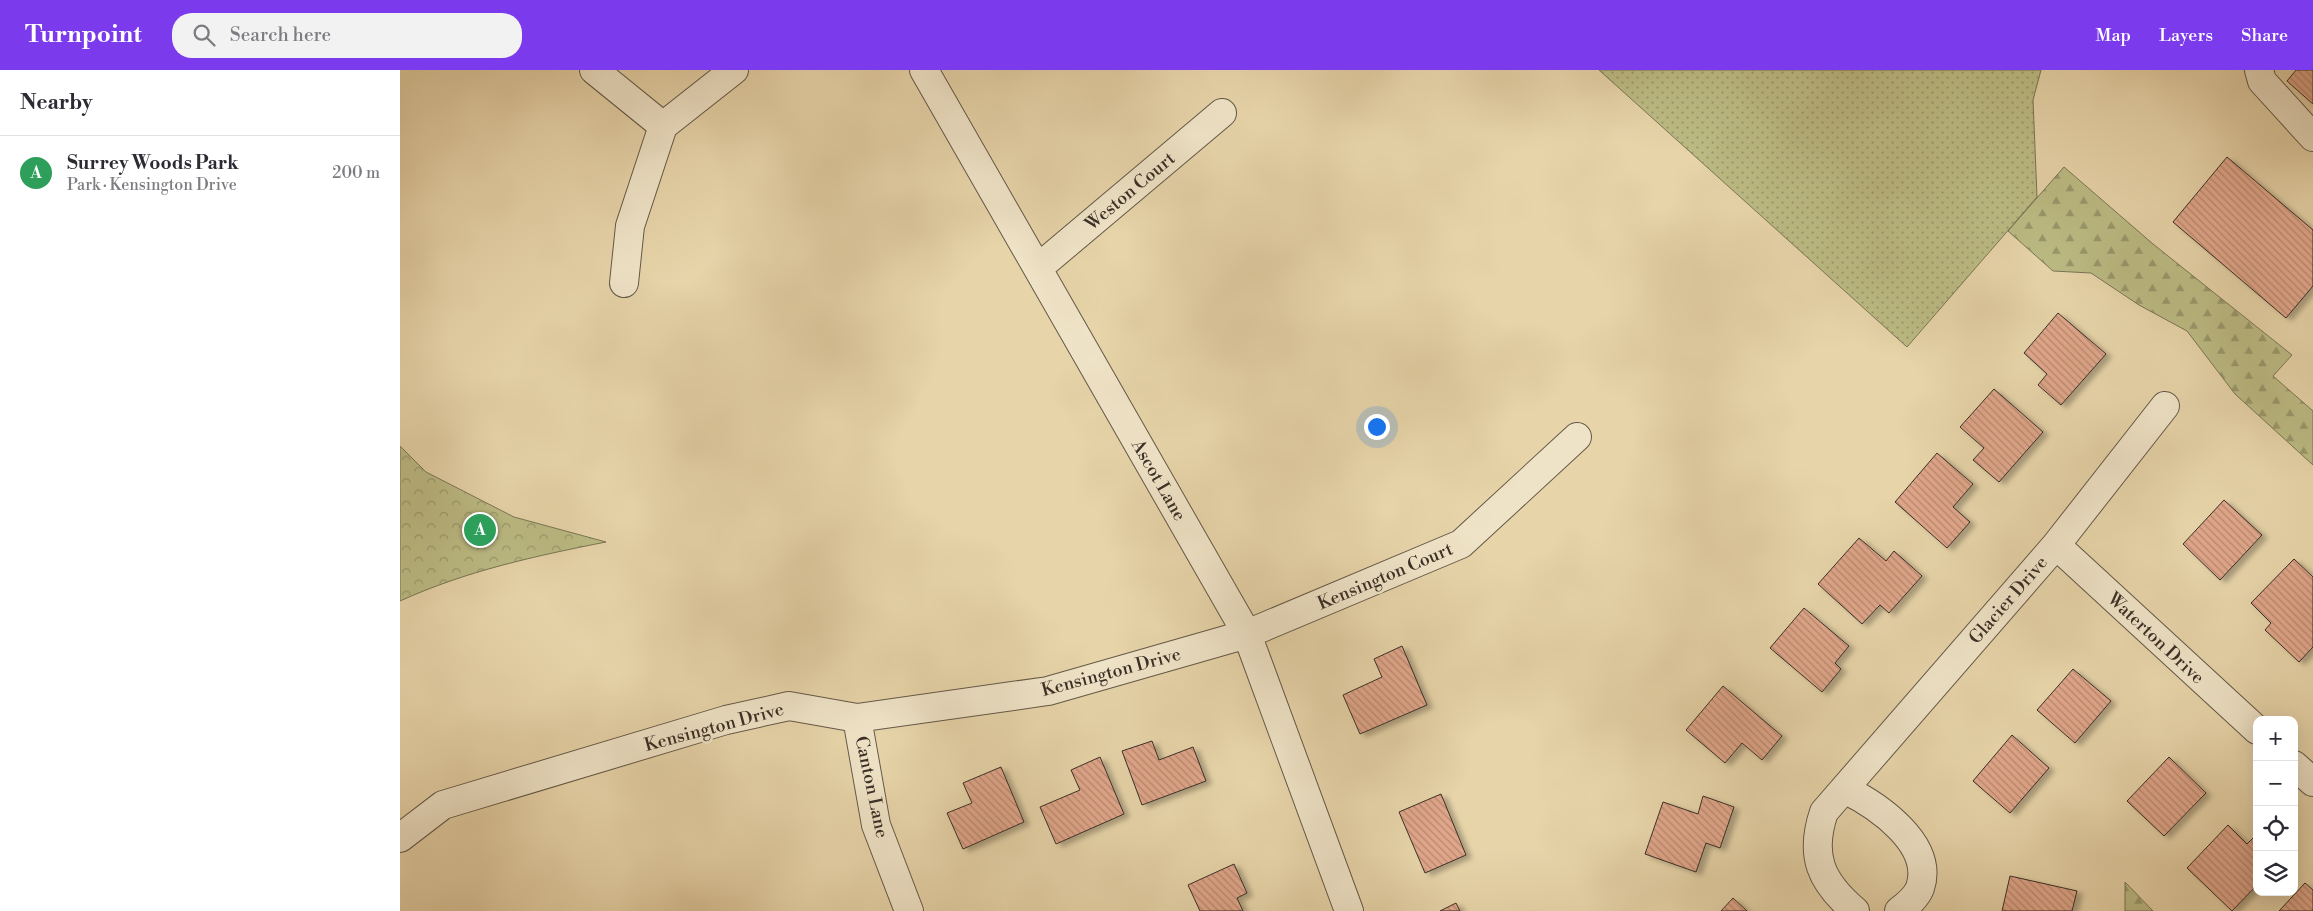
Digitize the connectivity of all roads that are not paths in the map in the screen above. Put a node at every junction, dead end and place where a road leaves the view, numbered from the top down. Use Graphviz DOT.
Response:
graph roads {
  1 [pos="594,70"];
  2 [pos="734,70"];
  3 [pos="924,70"];
  4 [pos="2259,70"];
  5 [pos="1222,113"];
  6 [pos="664,126"];
  7 [pos="2313,137"];
  8 [pos="1038,268"];
  9 [pos="624,283"];
  10 [pos="2165,406"];
  11 [pos="1577,436"];
  12 [pos="2056,546"];
  13 [pos="1247,634"];
  14 [pos="857,718"];
  15 [pos="2253,726"];
  16 [pos="2298,769"];
  17 [pos="2313,782"];
  18 [pos="1844,789"];
  19 [pos="400,838"];
  20 [pos="909,911"];
  21 [pos="1349,911"];
  22 [pos="1855,911"];
  23 [pos="1899,911"];
  1 -- 6 [label="street"];
  2 -- 6 [label="street"];
  3 -- 8 [label="street, Ascot Lane"];
  4 -- 7 [label="street"];
  5 -- 8 [label="street, Weston Court"];
  6 -- 9 [label="street"];
  8 -- 13 [label="street, Ascot Lane"];
  10 -- 12 [label="street, Glacier Drive"];
  11 -- 13 [label="street, Kensington Court"];
  12 -- 15 [label="street, Waterton Drive"];
  12 -- 18 [label="street, Glacier Drive"];
  13 -- 14 [label="street, Kensington Drive"];
  13 -- 21 [label="street, Ascot Lane"];
  14 -- 19 [label="street, Kensington Drive"];
  14 -- 20 [label="street, Canton Lane"];
  16 -- 17 [label="street"];
  18 -- 22 [label="street, Glacier Drive"];
  18 -- 23 [label="street"];
}
